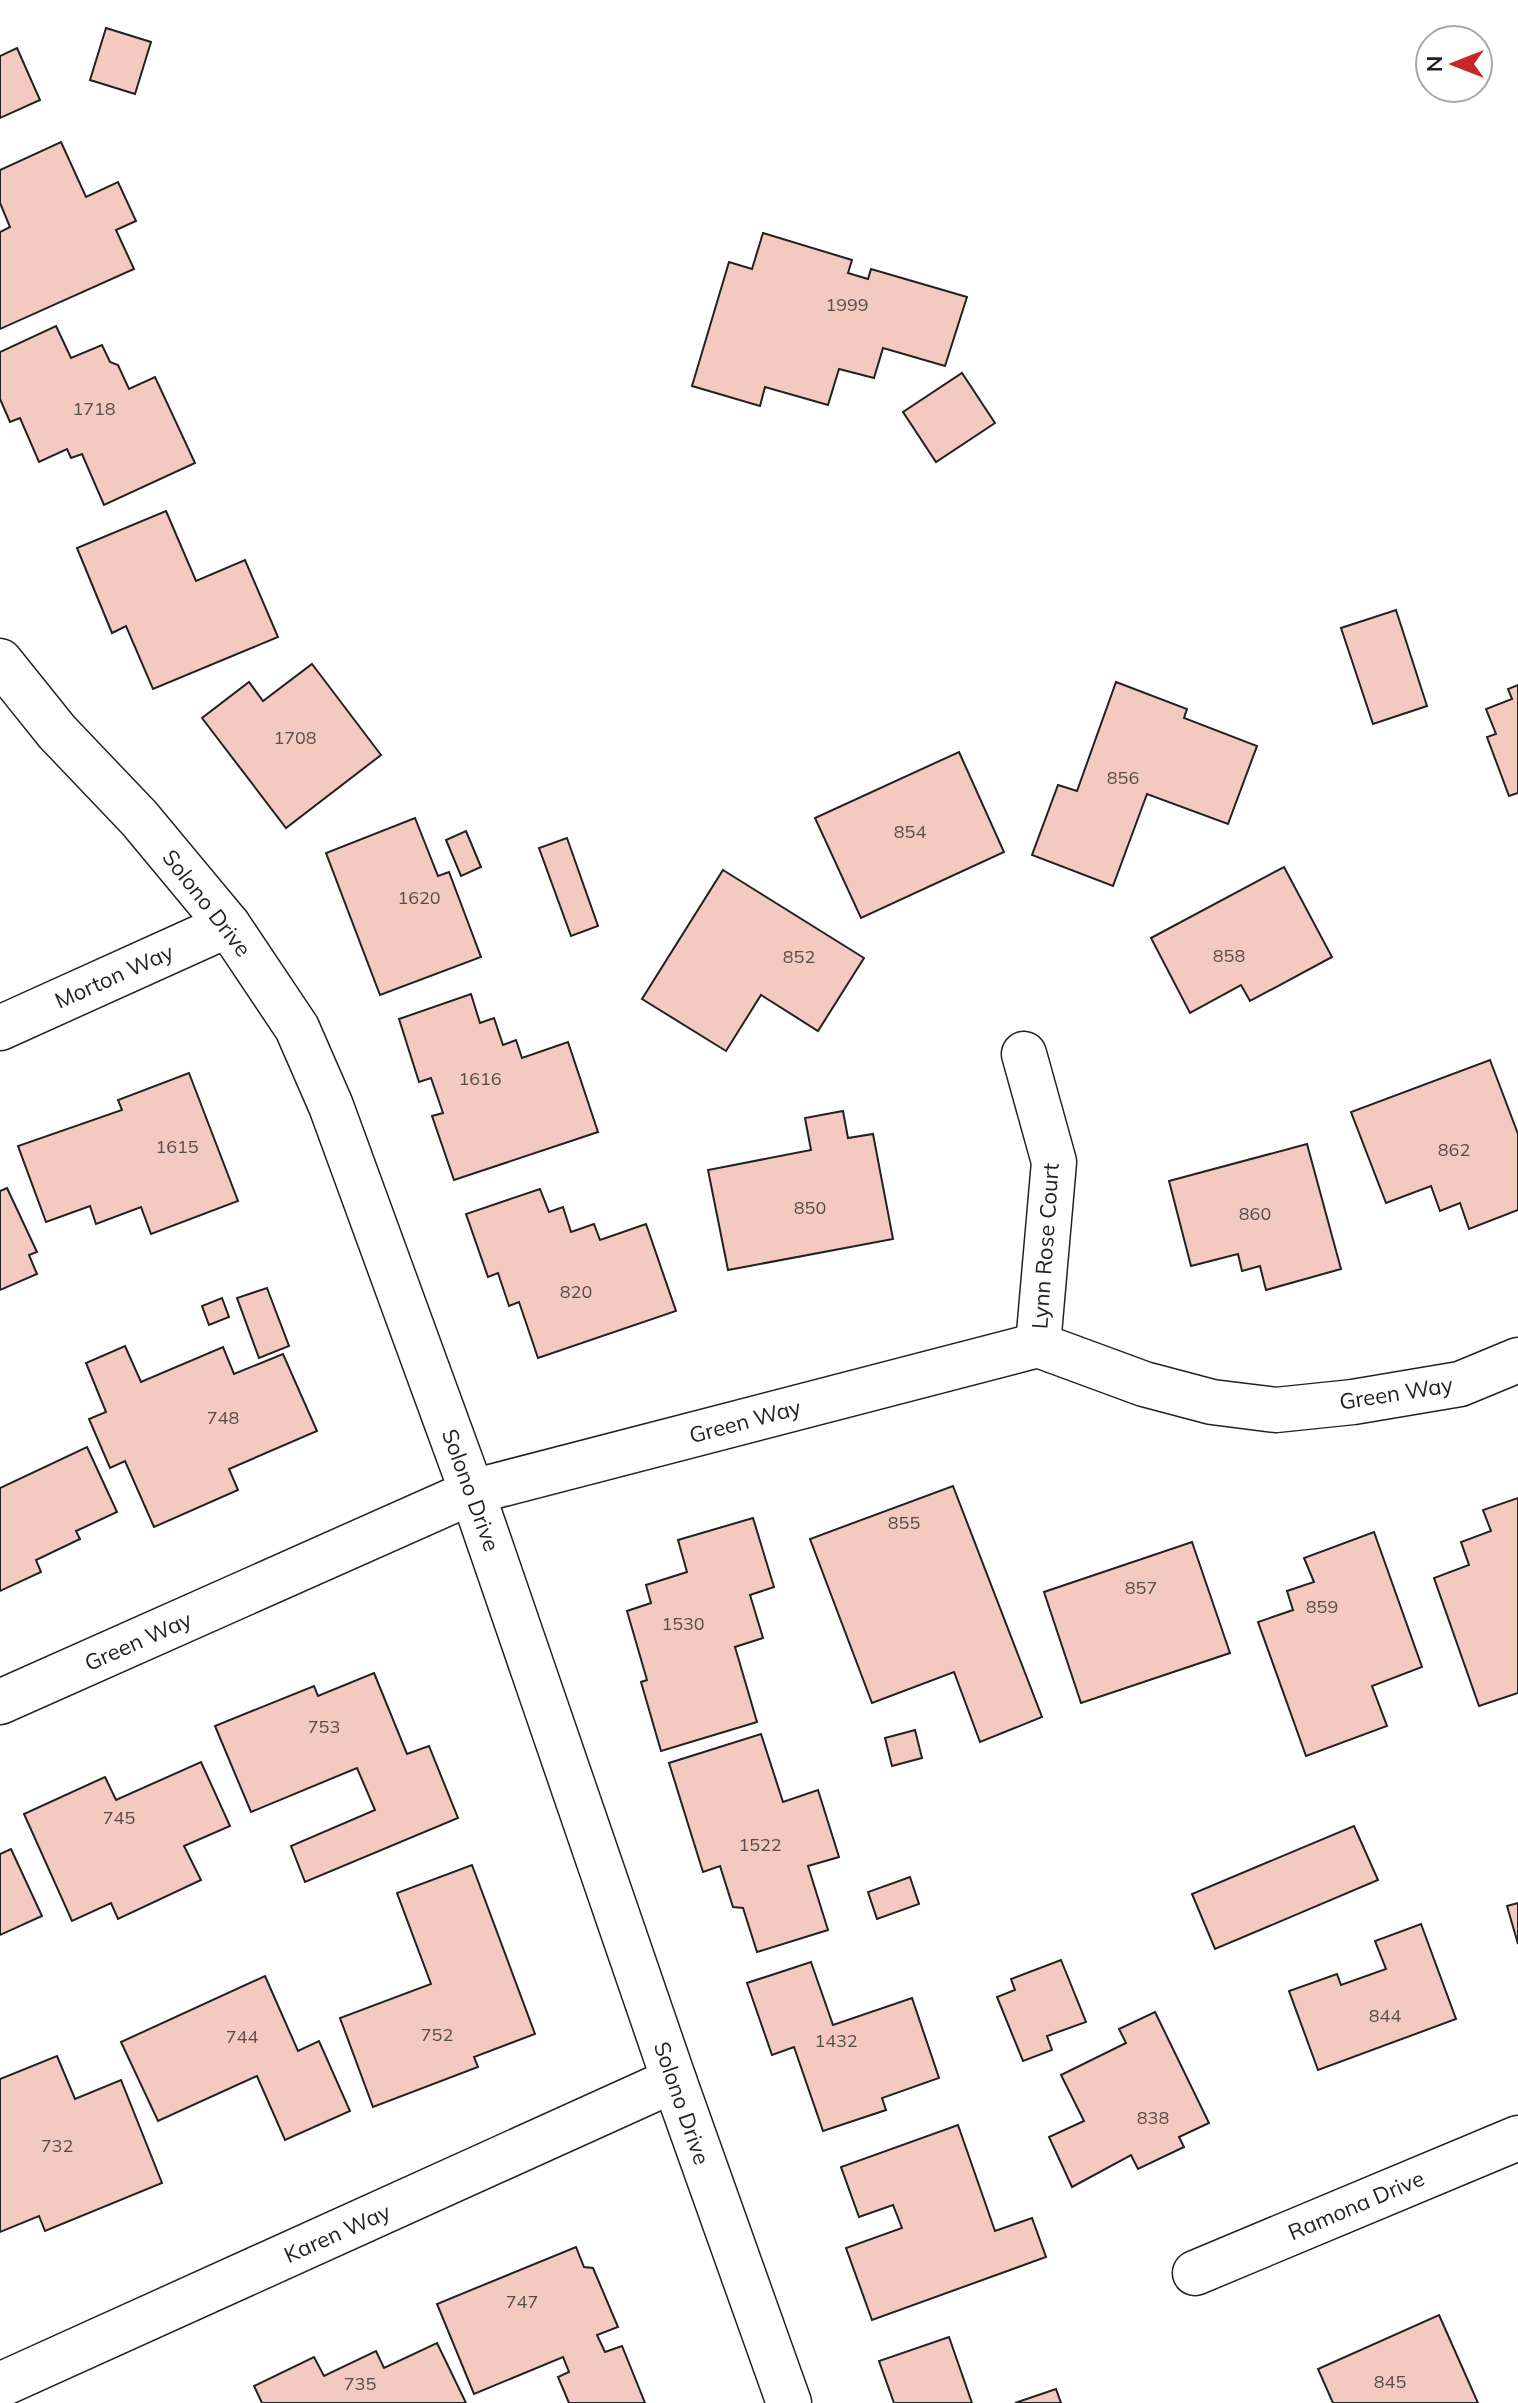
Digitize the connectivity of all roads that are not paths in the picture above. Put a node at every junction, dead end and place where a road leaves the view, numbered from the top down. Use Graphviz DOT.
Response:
graph roads {
  1 [pos="0,661"];
  2 [pos="228,925"];
  3 [pos="0,1028"];
  4 [pos="1024,1054"];
  5 [pos="1038,1345"];
  6 [pos="1518,1360"];
  7 [pos="472,1492"];
  8 [pos="0,1702"];
  9 [pos="674,2080"];
  10 [pos="1518,2138"];
  11 [pos="1195,2273"];
  12 [pos="0,2385"];
  13 [pos="789,2403"];
  1 -- 2 [label="street, Solono Drive"];
  2 -- 3 [label="street, Morton Way"];
  2 -- 7 [label="street, Solono Drive"];
  4 -- 5 [label="street, Lynn Rose Court"];
  5 -- 6 [label="street, Green Way"];
  5 -- 7 [label="street, Green Way"];
  7 -- 8 [label="street, Green Way"];
  7 -- 9 [label="street, Solono Drive"];
  9 -- 12 [label="street, Karen Way"];
  9 -- 13 [label="street, Solono Drive"];
  10 -- 11 [label="street, Ramona Drive"];
}
